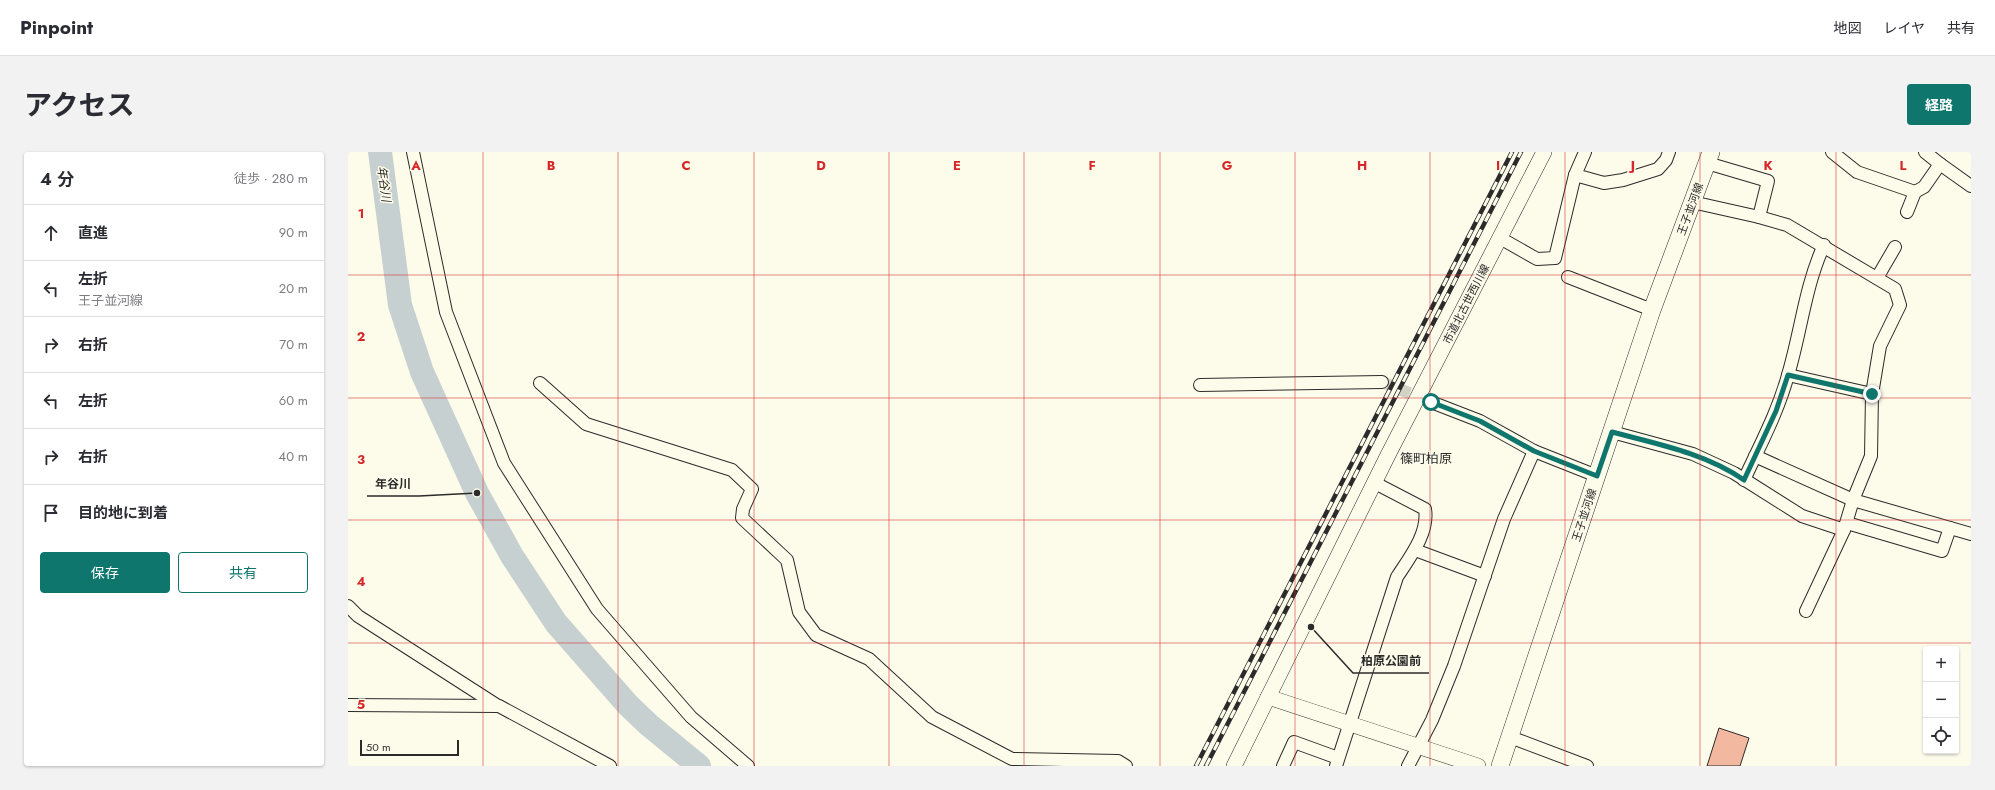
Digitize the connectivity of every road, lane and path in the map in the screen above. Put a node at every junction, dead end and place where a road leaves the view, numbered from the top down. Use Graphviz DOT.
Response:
graph roads {
  1 [pos="413,152"];
  2 [pos="1544,152"];
  3 [pos="1585,152"];
  4 [pos="1669,152"];
  5 [pos="1832,152"];
  6 [pos="1925,152"];
  7 [pos="1709,157"];
  8 [pos="1940,164"];
  9 [pos="1575,175"];
  10 [pos="1971,186"];
  11 [pos="1915,192"];
  12 [pos="1692,202"];
  13 [pos="1907,212"];
  14 [pos="1759,216"];
  15 [pos="1500,238"];
  16 [pos="1824,245"];
  17 [pos="1895,247"];
  18 [pos="1568,277"];
  19 [pos="1877,278"];
  20 [pos="1652,310"];
  21 [pos="1788,375"];
  22 [pos="1382,382"];
  23 [pos="540,383"];
  24 [pos="1200,385"];
  25 [pos="1872,394"];
  26 [pos="1431,402"];
  27 [pos="1612,432"];
  28 [pos="1534,451"];
  29 [pos="1755,456"];
  30 [pos="1597,476"];
  31 [pos="1744,480"];
  32 [pos="1375,483"];
  33 [pos="1853,500"];
  34 [pos="1846,526"];
  35 [pos="1950,528"];
  36 [pos="1971,534"];
  37 [pos="1415,550"];
  38 [pos="1485,576"];
  39 [pos="348,606"];
  40 [pos="1806,611"];
  41 [pos="1268,697"];
  42 [pos="348,705"];
  43 [pos="499,706"];
  44 [pos="1349,724"];
  45 [pos="1510,737"];
  46 [pos="1418,747"];
  47 [pos="1337,762"];
  48 [pos="610,766"];
  49 [pos="748,766"];
  50 [pos="1126,766"];
  51 [pos="1234,766"];
  52 [pos="1283,766"];
  53 [pos="1408,766"];
  54 [pos="1478,766"];
  55 [pos="1500,766"];
  56 [pos="1587,766"];
  1 -- 49 [label="street"];
  2 -- 15 [label="street, 市道北古世西川線"];
  3 -- 9 [label="street"];
  4 -- 9 [label="street"];
  5 -- 11 [label="street"];
  6 -- 8 [label="street"];
  7 -- 12 [label="main road, 王子並河線"];
  7 -- 14 [label="street"];
  8 -- 10 [label="street"];
  8 -- 11 [label="street"];
  9 -- 15 [label="street"];
  11 -- 13 [label="street"];
  12 -- 14 [label="street"];
  12 -- 20 [label="main road, 王子並河線"];
  14 -- 16 [label="street"];
  15 -- 32 [label="street, 市道北古世西川線"];
  16 -- 19 [label="street"];
  16 -- 21 [label="street"];
  17 -- 19 [label="street"];
  18 -- 20 [label="street"];
  19 -- 25 [label="street"];
  20 -- 27 [label="main road, 王子並河線"];
  21 -- 25 [label="street"];
  21 -- 29 [label="street"];
  22 -- 24 [label="street"];
  23 -- 50 [label="street"];
  25 -- 33 [label="street"];
  26 -- 28 [label="street"];
  27 -- 30 [label="main road, 王子並河線"];
  27 -- 31 [label="street"];
  28 -- 30 [label="street"];
  28 -- 38 [label="street"];
  29 -- 31 [label="street"];
  29 -- 33 [label="street"];
  30 -- 45 [label="main road, 王子並河線"];
  31 -- 34 [label="street"];
  32 -- 37 [label="street"];
  32 -- 41 [label="street, 市道北古世西川線"];
  33 -- 34 [label="street"];
  33 -- 35 [label="street"];
  34 -- 35 [label="street"];
  34 -- 40 [label="street"];
  35 -- 36 [label="street"];
  37 -- 38 [label="street"];
  37 -- 44 [label="street"];
  38 -- 46 [label="street"];
  39 -- 43 [label="street"];
  41 -- 44 [label="street"];
  41 -- 51 [label="street, 市道北古世西川線"];
  42 -- 43 [label="street"];
  43 -- 48 [label="street"];
  44 -- 46 [label="street"];
  44 -- 47 [label="street"];
  45 -- 55 [label="main road, 王子並河線"];
  45 -- 56 [label="street"];
  46 -- 53 [label="street"];
  46 -- 54 [label="street"];
  47 -- 52 [label="street"];
}
